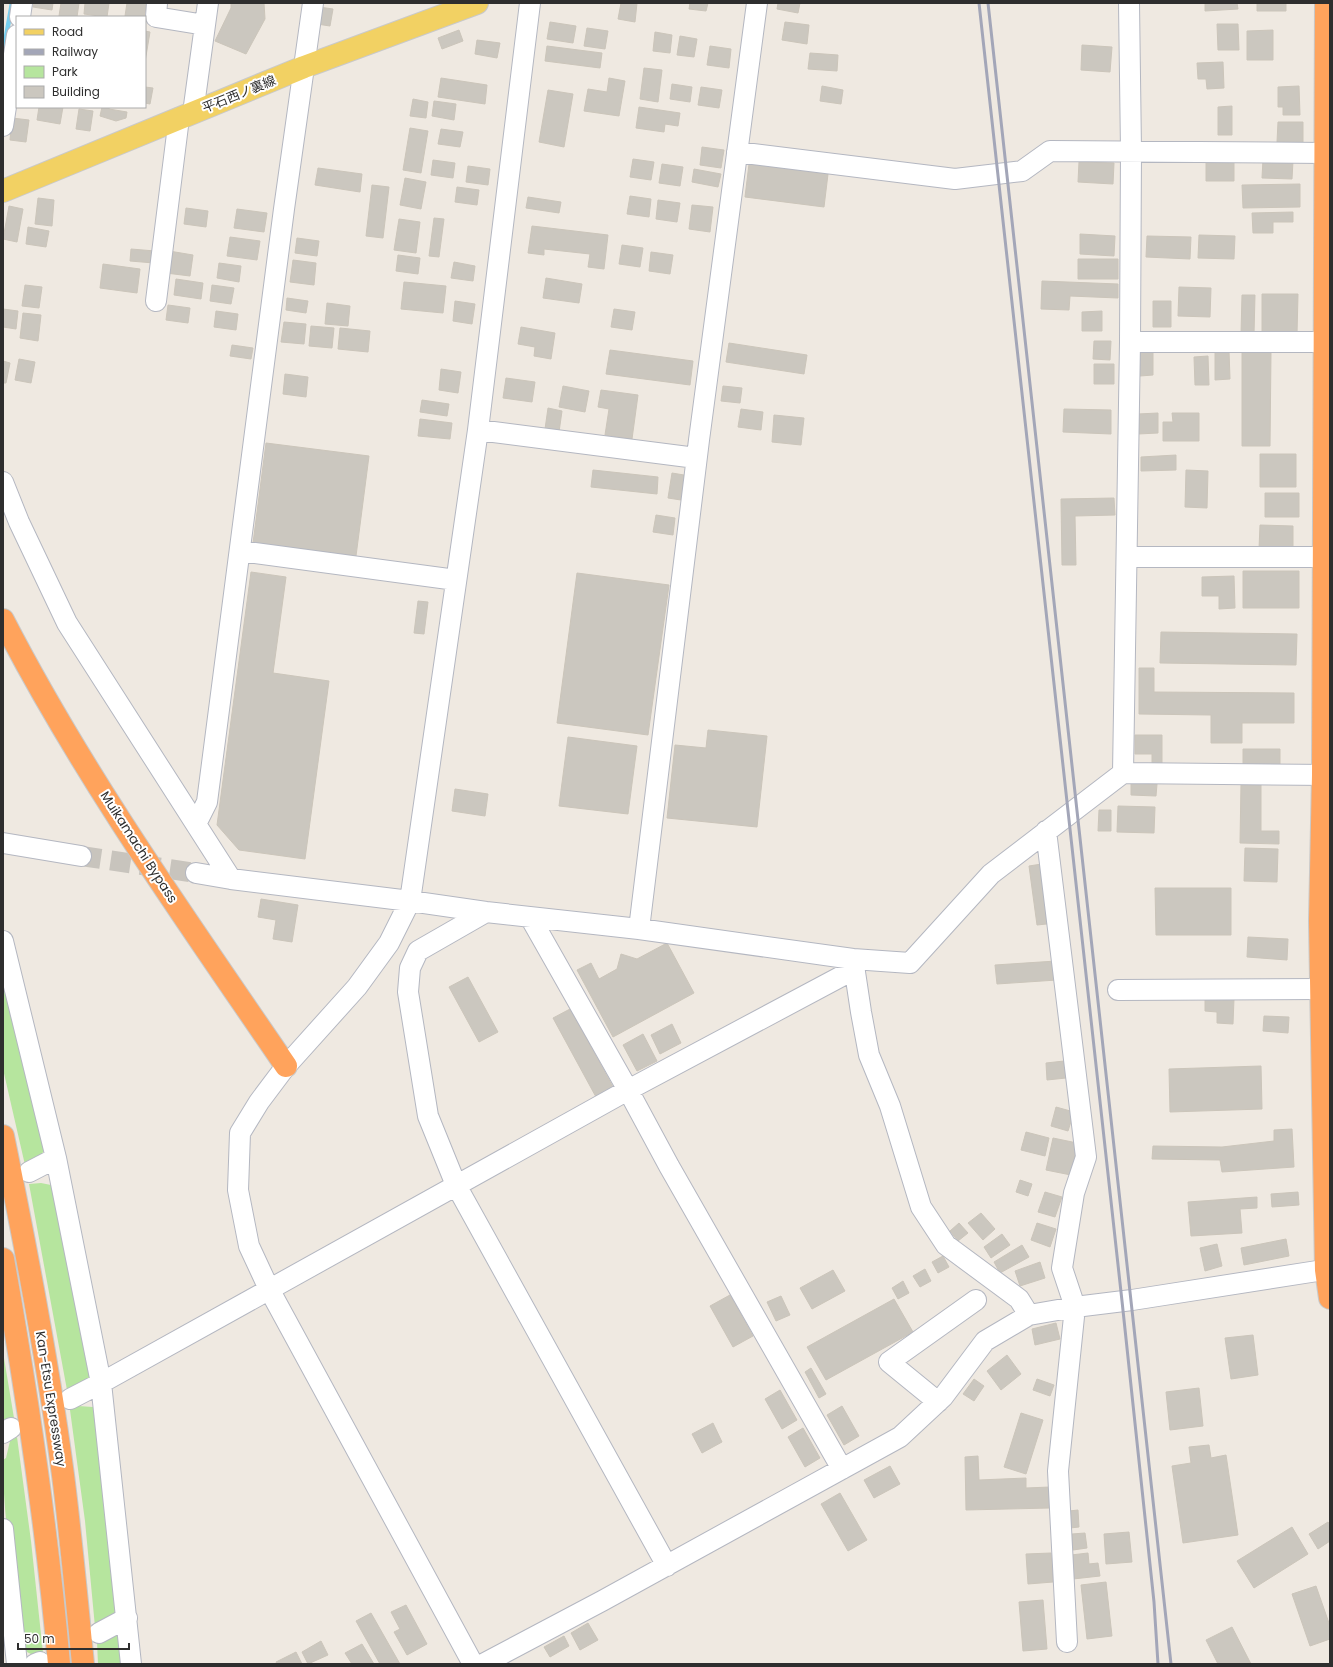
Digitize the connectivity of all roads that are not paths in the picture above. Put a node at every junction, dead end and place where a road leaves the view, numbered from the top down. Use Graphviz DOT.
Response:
graph roads {
  1 [pos="22,3"];
  2 [pos="157,3"];
  3 [pos="208,3"];
  4 [pos="313,3"];
  5 [pos="477,3"];
  6 [pos="530,3"];
  7 [pos="757,3"];
  8 [pos="1130,3"];
  9 [pos="1326,3"];
  10 [pos="20,16"];
  11 [pos="205,24"];
  12 [pos="16,42"];
  13 [pos="304,67"];
  14 [pos="186,115"];
  15 [pos="3,126"];
  16 [pos="1327,145"];
  17 [pos="1131,151"];
  18 [pos="738,152"];
  19 [pos="3,191"];
  20 [pos="156,301"];
  21 [pos="1130,342"];
  22 [pos="1327,342"];
  23 [pos="478,430"];
  24 [pos="696,458"];
  25 [pos="3,482"];
  26 [pos="240,551"];
  27 [pos="1127,557"];
  28 [pos="1327,557"];
  29 [pos="456,580"];
  30 [pos="3,620"];
  31 [pos="1122,774"];
  32 [pos="1326,775"];
  33 [pos="196,824"];
  34 [pos="1046,831"];
  35 [pos="3,843"];
  36 [pos="81,856"];
  37 [pos="196,873"];
  38 [pos="231,880"];
  39 [pos="410,901"];
  40 [pos="486,912"];
  41 [pos="530,917"];
  42 [pos="1325,921"];
  43 [pos="639,929"];
  44 [pos="3,941"];
  45 [pos="854,964"];
  46 [pos="1118,990"];
  47 [pos="1324,999"];
  48 [pos="286,1066"];
  49 [pos="628,1090"];
  50 [pos="3,1136"];
  51 [pos="56,1158"];
  52 [pos="29,1172"];
  53 [pos="456,1185"];
  54 [pos="3,1259"];
  55 [pos="1328,1270"];
  56 [pos="269,1289"];
  57 [pos="1330,1298"];
  58 [pos="976,1300"];
  59 [pos="1075,1307"];
  60 [pos="1029,1315"];
  61 [pos="101,1383"];
  62 [pos="70,1399"];
  63 [pos="938,1402"];
  64 [pos="842,1469"];
  65 [pos="3,1529"];
  66 [pos="667,1566"];
  67 [pos="127,1618"];
  68 [pos="99,1634"];
  69 [pos="1067,1642"];
  70 [pos="45,1663"];
  71 [pos="18,1664"];
  72 [pos="83,1664"];
  73 [pos="131,1664"];
  74 [pos="473,1664"];
  75 [pos="483,1664"];
  1 -- 10 [label="street"];
  2 -- 11 [label="street"];
  3 -- 11 [label="street"];
  4 -- 13 [label="street"];
  5 -- 13 [label="main road, 平石西ノ裏線"];
  6 -- 23 [label="street"];
  7 -- 18 [label="street"];
  8 -- 17 [label="street"];
  9 -- 16 [label="highway"];
  11 -- 14 [label="street"];
  12 -- 15 [label="street"];
  13 -- 14 [label="main road, 平石西ノ裏線"];
  13 -- 26 [label="street"];
  14 -- 19 [label="main road, 平石西ノ裏線"];
  14 -- 20 [label="street"];
  16 -- 17 [label="street"];
  16 -- 22 [label="highway"];
  17 -- 18 [label="street"];
  17 -- 21 [label="street"];
  18 -- 24 [label="street"];
  21 -- 22 [label="street"];
  21 -- 27 [label="street"];
  22 -- 28 [label="highway"];
  23 -- 24 [label="street"];
  23 -- 29 [label="street"];
  24 -- 43 [label="street"];
  25 -- 33 [label="street"];
  26 -- 29 [label="street"];
  26 -- 33 [label="street"];
  27 -- 28 [label="street"];
  27 -- 31 [label="street"];
  28 -- 32 [label="highway"];
  29 -- 39 [label="street"];
  30 -- 48 [label="highway, Muikamachi Bypass"];
  31 -- 32 [label="street"];
  31 -- 34 [label="street"];
  32 -- 42 [label="highway"];
  33 -- 38 [label="street"];
  34 -- 45 [label="street"];
  34 -- 59 [label="street"];
  35 -- 36 [label="street"];
  37 -- 38 [label="street"];
  38 -- 39 [label="street"];
  39 -- 40 [label="street"];
  39 -- 48 [label="street"];
  40 -- 41 [label="street"];
  40 -- 53 [label="street"];
  41 -- 43 [label="street"];
  41 -- 49 [label="street"];
  42 -- 47 [label="highway"];
  43 -- 45 [label="street"];
  44 -- 51 [label="street"];
  45 -- 49 [label="street"];
  45 -- 60 [label="street"];
  46 -- 47 [label="street"];
  47 -- 55 [label="highway"];
  48 -- 56 [label="street"];
  49 -- 53 [label="street"];
  49 -- 64 [label="street"];
  50 -- 72 [label="highway, Kan-Etsu Expressway"];
  51 -- 52 [label="street"];
  51 -- 61 [label="street"];
  53 -- 56 [label="street"];
  53 -- 66 [label="street"];
  54 -- 70 [label="highway, Kan-Etsu Expressway"];
  55 -- 57 [label="highway"];
  55 -- 59 [label="street"];
  56 -- 61 [label="street"];
  56 -- 74 [label="street"];
  58 -- 63 [label="street"];
  59 -- 60 [label="street"];
  59 -- 69 [label="street"];
  60 -- 63 [label="street"];
  61 -- 62 [label="street"];
  61 -- 67 [label="street"];
  63 -- 64 [label="street"];
  64 -- 66 [label="street"];
  65 -- 71 [label="street"];
  66 -- 75 [label="street"];
  67 -- 68 [label="street"];
  67 -- 73 [label="street"];
}
